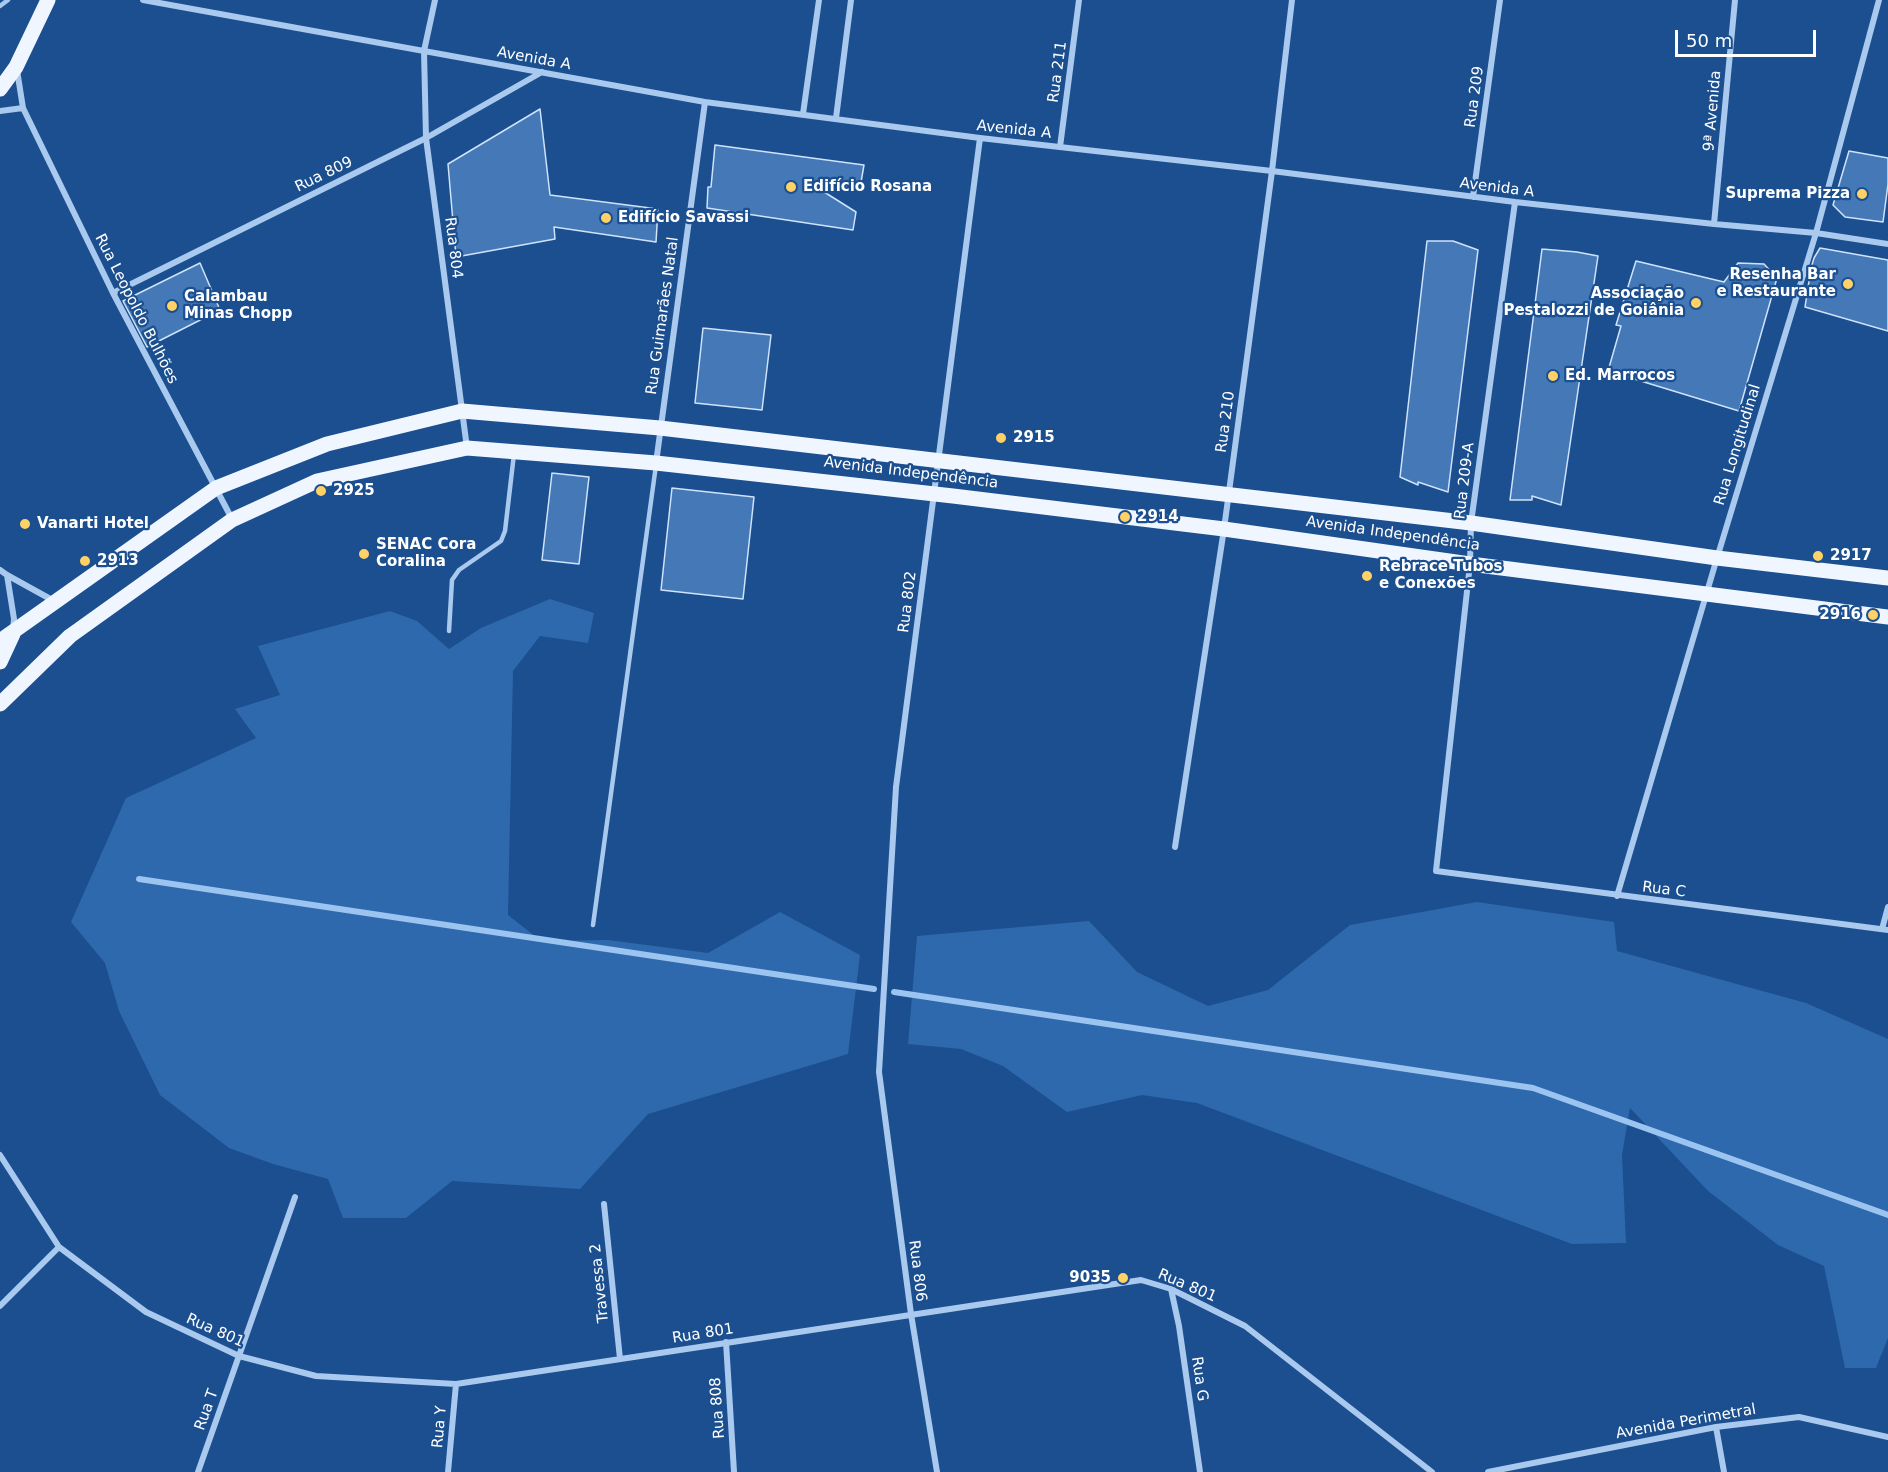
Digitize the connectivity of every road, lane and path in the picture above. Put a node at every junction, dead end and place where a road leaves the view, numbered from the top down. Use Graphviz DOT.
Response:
graph roads {
  1 [pos="8,0"];
  2 [pos="48,0"];
  3 [pos="143,0"];
  4 [pos="435,0"];
  5 [pos="819,0"];
  6 [pos="851,0"];
  7 [pos="1079,0"];
  8 [pos="1292,0"];
  9 [pos="1500,0"];
  10 [pos="1735,0"];
  11 [pos="1879,0"];
  12 [pos="0,6"];
  13 [pos="424,51"];
  14 [pos="16,67"];
  15 [pos="542,72"];
  16 [pos="0,89"];
  17 [pos="705,102"];
  18 [pos="23,108"];
  19 [pos="0,111"];
  20 [pos="803,114"];
  21 [pos="836,118"];
  22 [pos="426,138"];
  23 [pos="980,138"];
  24 [pos="1060,147"];
  25 [pos="1272,171"];
  26 [pos="1473,197"];
  27 [pos="1515,202"];
  28 [pos="1714,224"];
  29 [pos="1816,233"];
  30 [pos="1888,244"];
  31 [pos="113,293"];
  32 [pos="462,411"];
  33 [pos="660,428"];
  34 [pos="467,448"];
  35 [pos="514,452"];
  36 [pos="939,461"];
  37 [pos="657,463"];
  38 [pos="216,488"];
  39 [pos="934,494"];
  40 [pos="1228,495"];
  41 [pos="232,520"];
  42 [pos="1471,523"];
  43 [pos="1224,529"];
  44 [pos="1717,558"];
  45 [pos="1470,564"];
  46 [pos="0,570"];
  47 [pos="7,575"];
  48 [pos="1888,578"];
  49 [pos="1706,594"];
  50 [pos="55,601"];
  51 [pos="1888,617"];
  52 [pos="449,631"];
  53 [pos="6,637"];
  54 [pos="0,662"];
  55 [pos="2,706"];
  56 [pos="1175,847"];
  57 [pos="1436,871"];
  58 [pos="1617,896"];
  59 [pos="1888,907"];
  60 [pos="593,925"];
  61 [pos="1885,930"];
  62 [pos="879,1072"];
  63 [pos="0,1155"];
  64 [pos="295,1197"];
  65 [pos="604,1204"];
  66 [pos="59,1247"];
  67 [pos="1171,1289"];
  68 [pos="0,1306"];
  69 [pos="911,1314"];
  70 [pos="726,1342"];
  71 [pos="239,1356"];
  72 [pos="620,1359"];
  73 [pos="456,1384"];
  74 [pos="1716,1427"];
  75 [pos="1888,1437"];
  76 [pos="198,1472"];
  77 [pos="448,1472"];
  78 [pos="734,1472"];
  79 [pos="937,1472"];
  80 [pos="1200,1472"];
  81 [pos="1432,1472"];
  82 [pos="1488,1472"];
  83 [pos="1724,1472"];
  1 -- 12 [label="lane"];
  2 -- 14 [label="main road"];
  3 -- 13 [label="street, Avenida A"];
  4 -- 13 [label="street, Rua 804"];
  5 -- 20 [label="street"];
  6 -- 21 [label="street"];
  7 -- 24 [label="street, Rua 211"];
  8 -- 25 [label="street, Rua 210"];
  9 -- 26 [label="street, Rua 209"];
  10 -- 28 [label="street, 9ª Avenida"];
  11 -- 29 [label="street, Rua Longitudinal"];
  13 -- 15 [label="street, Avenida A"];
  13 -- 22 [label="street, Rua 804"];
  14 -- 16 [label="main road"];
  14 -- 18 [label="street, Rua Leopoldo Bulhões"];
  15 -- 17 [label="street, Avenida A"];
  15 -- 22 [label="street, Rua 809"];
  17 -- 20 [label="street, Avenida A"];
  17 -- 33 [label="street, Rua Guimarães Natal"];
  18 -- 19 [label="street"];
  18 -- 31 [label="street, Rua Leopoldo Bulhões"];
  20 -- 21 [label="street, Avenida A"];
  21 -- 23 [label="street, Avenida A"];
  22 -- 31 [label="street, Rua 809"];
  22 -- 32 [label="street, Rua 804"];
  23 -- 24 [label="street, Avenida A"];
  23 -- 36 [label="street, Rua 802"];
  24 -- 25 [label="street, Avenida A"];
  25 -- 26 [label="street, Avenida A"];
  25 -- 40 [label="street, Rua 210"];
  26 -- 27 [label="street, Avenida A"];
  27 -- 28 [label="street, Avenida A"];
  27 -- 42 [label="street, Rua 209-A"];
  28 -- 29 [label="street, Avenida A"];
  29 -- 30 [label="street, Avenida A"];
  29 -- 44 [label="street, Rua Longitudinal"];
  31 -- 38 [label="street, Rua Leopoldo Bulhões"];
  32 -- 33 [label="main road, Avenida Independência"];
  32 -- 34 [label="street, Rua 804"];
  32 -- 38 [label="main road, Avenida Independência"];
  33 -- 36 [label="main road, Avenida Independência"];
  33 -- 37 [label="street, Rua Guimarães Natal"];
  34 -- 35 [label="main road, Avenida Independência"];
  34 -- 41 [label="main road, Avenida Independência"];
  35 -- 37 [label="main road, Avenida Independência"];
  35 -- 52 [label="lane"];
  36 -- 39 [label="street, Rua 802"];
  36 -- 40 [label="main road, Avenida Independência"];
  37 -- 39 [label="main road, Avenida Independência"];
  37 -- 60 [label="lane"];
  38 -- 41 [label="street, Rua Leopoldo Bulhões"];
  38 -- 50 [label="main road, Avenida Independência"];
  39 -- 43 [label="main road, Avenida Independência"];
  39 -- 62 [label="street, Rua 802"];
  40 -- 42 [label="main road, Avenida Independência"];
  40 -- 43 [label="street, Rua 210"];
  41 -- 55 [label="main road, Avenida Independência"];
  42 -- 44 [label="main road, Avenida Independência"];
  42 -- 45 [label="street, Rua 209-A"];
  43 -- 45 [label="main road, Avenida Independência"];
  43 -- 56 [label="street, Rua 210"];
  44 -- 48 [label="main road, Avenida Independência"];
  44 -- 49 [label="street, Rua Longitudinal"];
  45 -- 49 [label="main road, Avenida Independência"];
  45 -- 57 [label="street, Rua 209-A"];
  46 -- 47 [label="street"];
  47 -- 50 [label="street"];
  47 -- 53 [label="street"];
  49 -- 51 [label="main road, Avenida Independência"];
  49 -- 58 [label="street, Rua Longitudinal"];
  50 -- 53 [label="main road, Avenida Independência"];
  53 -- 54 [label="main road"];
  57 -- 58 [label="street, Rua C"];
  58 -- 61 [label="street, Rua C"];
  59 -- 61 [label="street"];
  62 -- 69 [label="street, Rua 806"];
  63 -- 66 [label="street, Rua 801"];
  64 -- 71 [label="street, Rua T"];
  65 -- 72 [label="street, Travessa 2"];
  66 -- 68 [label="street"];
  66 -- 71 [label="street, Rua 801"];
  67 -- 69 [label="street, Rua 801"];
  67 -- 80 [label="street, Rua G"];
  67 -- 81 [label="street, Rua 801"];
  69 -- 70 [label="street, Rua 801"];
  69 -- 79 [label="street, Rua 806"];
  70 -- 72 [label="street, Rua 801"];
  70 -- 78 [label="street, Rua 808"];
  71 -- 73 [label="street, Rua 801"];
  71 -- 76 [label="street, Rua T"];
  72 -- 73 [label="street, Rua 801"];
  73 -- 77 [label="street, Rua Y"];
  74 -- 75 [label="street, Avenida Perimetral"];
  74 -- 82 [label="street, Avenida Perimetral"];
  74 -- 83 [label="street"];
}
